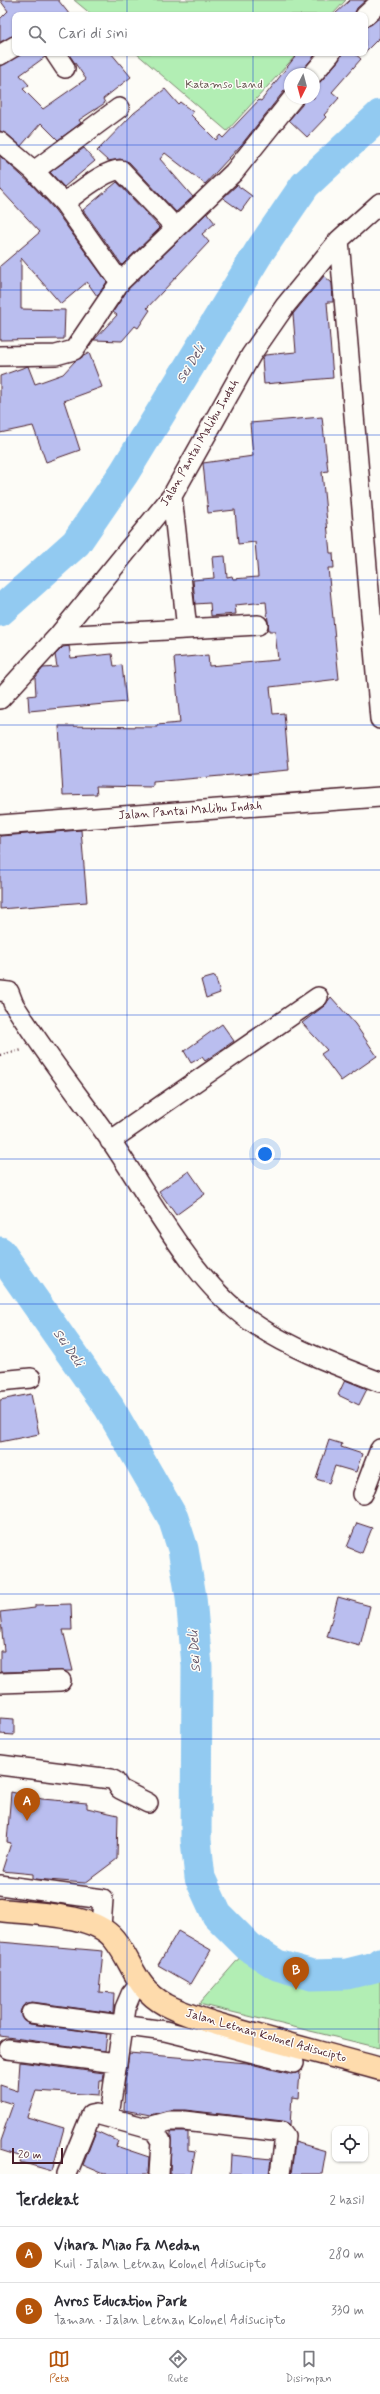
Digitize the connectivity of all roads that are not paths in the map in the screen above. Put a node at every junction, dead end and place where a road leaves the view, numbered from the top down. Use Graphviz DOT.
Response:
graph roads {
  1 [pos="380,2"];
  2 [pos="368,13"];
  3 [pos="12,48"];
  4 [pos="0,55"];
  5 [pos="328,56"];
  6 [pos="318,68"];
  7 [pos="288,104"];
  8 [pos="119,108"];
  9 [pos="0,142"];
  10 [pos="34,171"];
  11 [pos="64,203"];
  12 [pos="380,203"];
  13 [pos="176,228"];
  14 [pos="339,240"];
  15 [pos="120,282"];
  16 [pos="0,356"];
  17 [pos="172,496"];
  18 [pos="258,625"];
  19 [pos="187,630"];
  20 [pos="58,636"];
  21 [pos="0,699"];
  22 [pos="380,719"];
  23 [pos="380,796"];
  24 [pos="0,825"];
  25 [pos="318,997"];
  26 [pos="9,999"];
  27 [pos="110,1141"];
  28 [pos="31,1378"];
  29 [pos="0,1381"];
  30 [pos="380,1382"];
  31 [pos="380,1449"];
  32 [pos="363,1494"];
  33 [pos="61,1681"];
  34 [pos="0,1683"];
  35 [pos="0,1765"];
  36 [pos="148,1803"];
  37 [pos="0,1885"];
  38 [pos="42,1892"];
  39 [pos="0,1910"];
  40 [pos="41,1915"];
  41 [pos="101,1927"];
  42 [pos="140,1983"];
  43 [pos="31,2013"];
  44 [pos="122,2024"];
  45 [pos="8,2049"];
  46 [pos="116,2063"];
  47 [pos="294,2063"];
  48 [pos="380,2069"];
  49 [pos="109,2116"];
  50 [pos="148,2127"];
  51 [pos="67,2174"];
  52 [pos="159,2174"];
  53 [pos="280,2174"];
  1 -- 2 [label="street"];
  3 -- 4 [label="street"];
  5 -- 6 [label="street"];
  7 -- 13 [label="street"];
  8 -- 10 [label="street"];
  9 -- 10 [label="street"];
  10 -- 11 [label="street"];
  11 -- 13 [label="street"];
  11 -- 15 [label="street"];
  12 -- 14 [label="street, Jalan Pantai Malibu Indah"];
  13 -- 15 [label="street"];
  14 -- 17 [label="street, Jalan Pantai Malibu Indah"];
  14 -- 22 [label="street"];
  15 -- 16 [label="street"];
  17 -- 19 [label="street"];
  17 -- 20 [label="street, Jalan Pantai Malibu Indah"];
  18 -- 19 [label="street"];
  19 -- 20 [label="street"];
  20 -- 21 [label="street, Jalan Pantai Malibu Indah"];
  23 -- 24 [label="street, Jalan Pantai Malibu Indah"];
  25 -- 27 [label="street"];
  26 -- 27 [label="street"];
  27 -- 30 [label="street"];
  28 -- 29 [label="street"];
  31 -- 32 [label="street"];
  33 -- 34 [label="street"];
  35 -- 36 [label="street"];
  37 -- 38 [label="street"];
  38 -- 40 [label="street"];
  38 -- 41 [label="street"];
  39 -- 40 [label="main road, Jalan Letnan Kolonel Adisucipto"];
  40 -- 41 [label="main road, Jalan Letnan Kolonel Adisucipto"];
  41 -- 42 [label="main road, Jalan Letnan Kolonel Adisucipto"];
  42 -- 44 [label="street"];
  42 -- 48 [label="main road, Jalan Letnan Kolonel Adisucipto"];
  43 -- 44 [label="street"];
  44 -- 46 [label="street"];
  44 -- 47 [label="street"];
  45 -- 46 [label="street"];
  46 -- 49 [label="street"];
  49 -- 50 [label="street"];
  49 -- 51 [label="street"];
  50 -- 52 [label="street"];
  50 -- 53 [label="street"];
}
